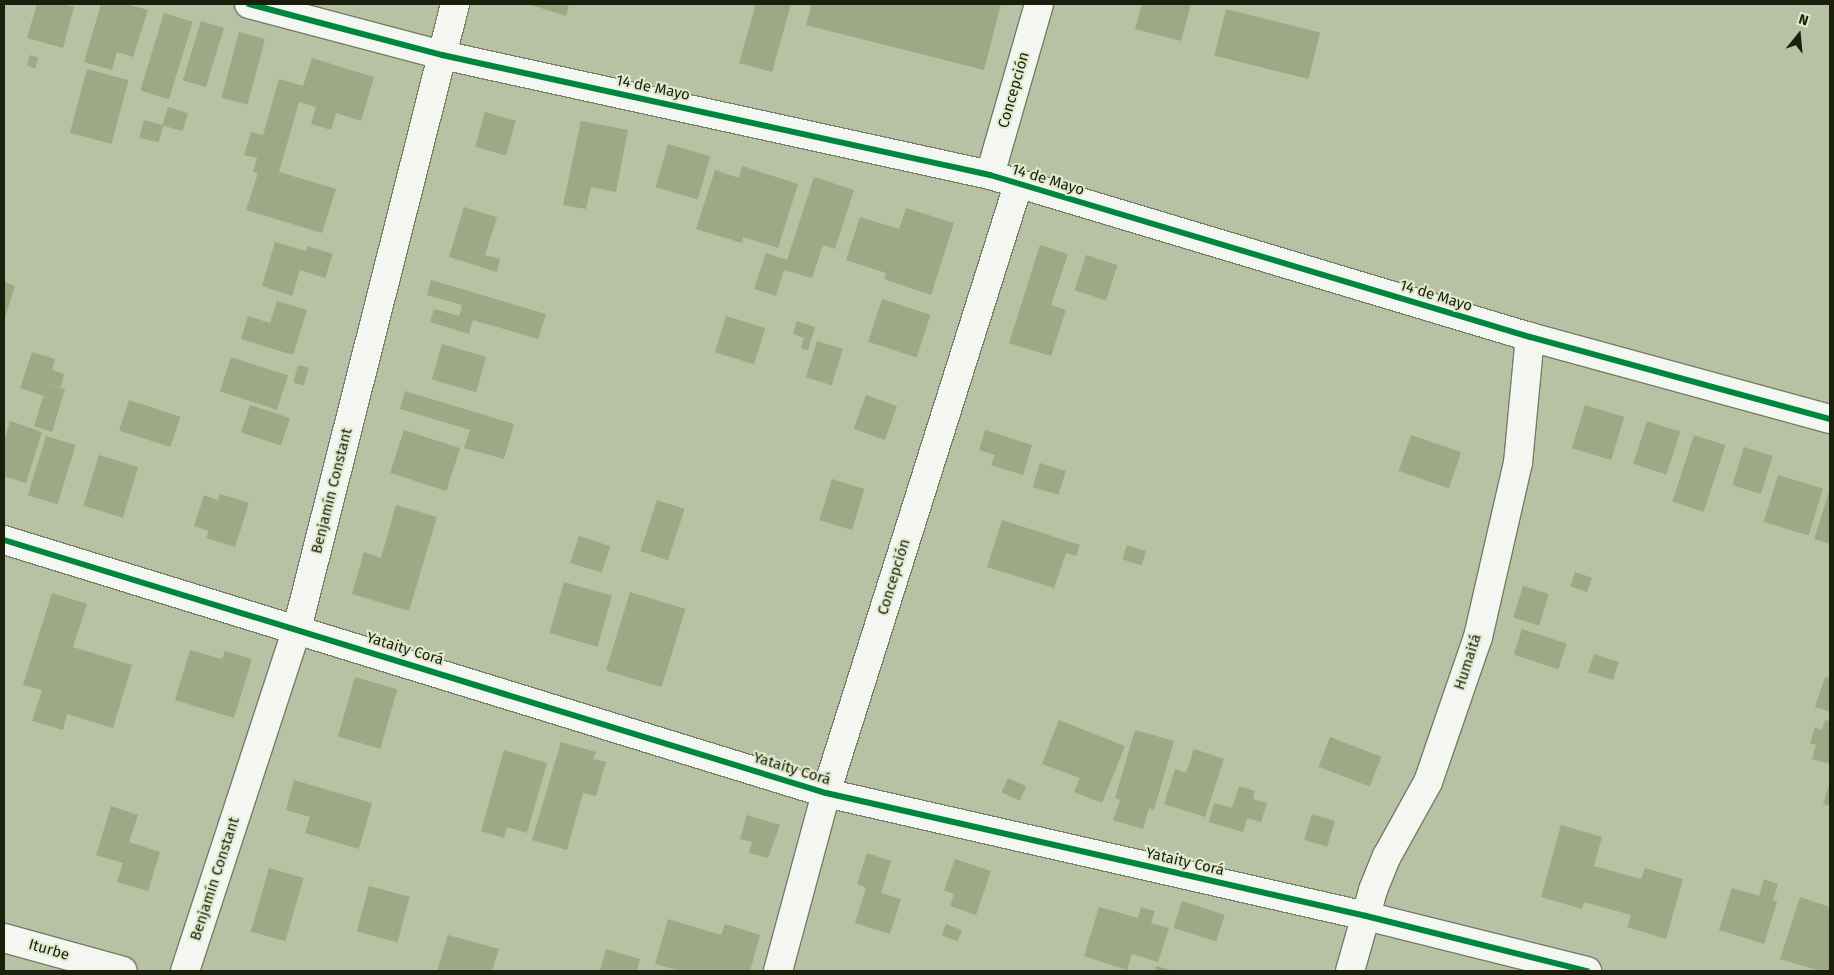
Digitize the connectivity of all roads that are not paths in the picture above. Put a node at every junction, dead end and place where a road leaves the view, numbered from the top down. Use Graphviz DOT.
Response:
graph roads {
  1 [pos="249,4"];
  2 [pos="454,4"];
  3 [pos="1039,4"];
  4 [pos="442,55"];
  5 [pos="990,176"];
  6 [pos="1018,184"];
  7 [pos="1530,337"];
  8 [pos="1830,419"];
  9 [pos="4,540"];
  10 [pos="297,629"];
  11 [pos="826,793"];
  12 [pos="1366,916"];
  13 [pos="4,938"];
  14 [pos="123,971"];
  15 [pos="185,971"];
  16 [pos="778,971"];
  17 [pos="1350,971"];
  18 [pos="1587,971"];
  1 -- 4 [label="street, 14 de Mayo"];
  2 -- 4 [label="street, Benjamín Constant"];
  3 -- 5 [label="street, Concepción"];
  4 -- 5 [label="street, 14 de Mayo"];
  4 -- 10 [label="street, Benjamín Constant"];
  5 -- 6 [label="street, 14 de Mayo"];
  6 -- 7 [label="street, 14 de Mayo"];
  6 -- 11 [label="street, Concepción"];
  7 -- 8 [label="street, 14 de Mayo"];
  7 -- 12 [label="street, Humaitá"];
  9 -- 10 [label="street, Yataity Corá"];
  10 -- 11 [label="street, Yataity Corá"];
  10 -- 15 [label="street, Benjamín Constant"];
  11 -- 12 [label="street, Yataity Corá"];
  11 -- 16 [label="street, Concepción"];
  12 -- 17 [label="street, Humaitá"];
  12 -- 18 [label="street, Yataity Corá"];
  13 -- 14 [label="street, Iturbe"];
}
